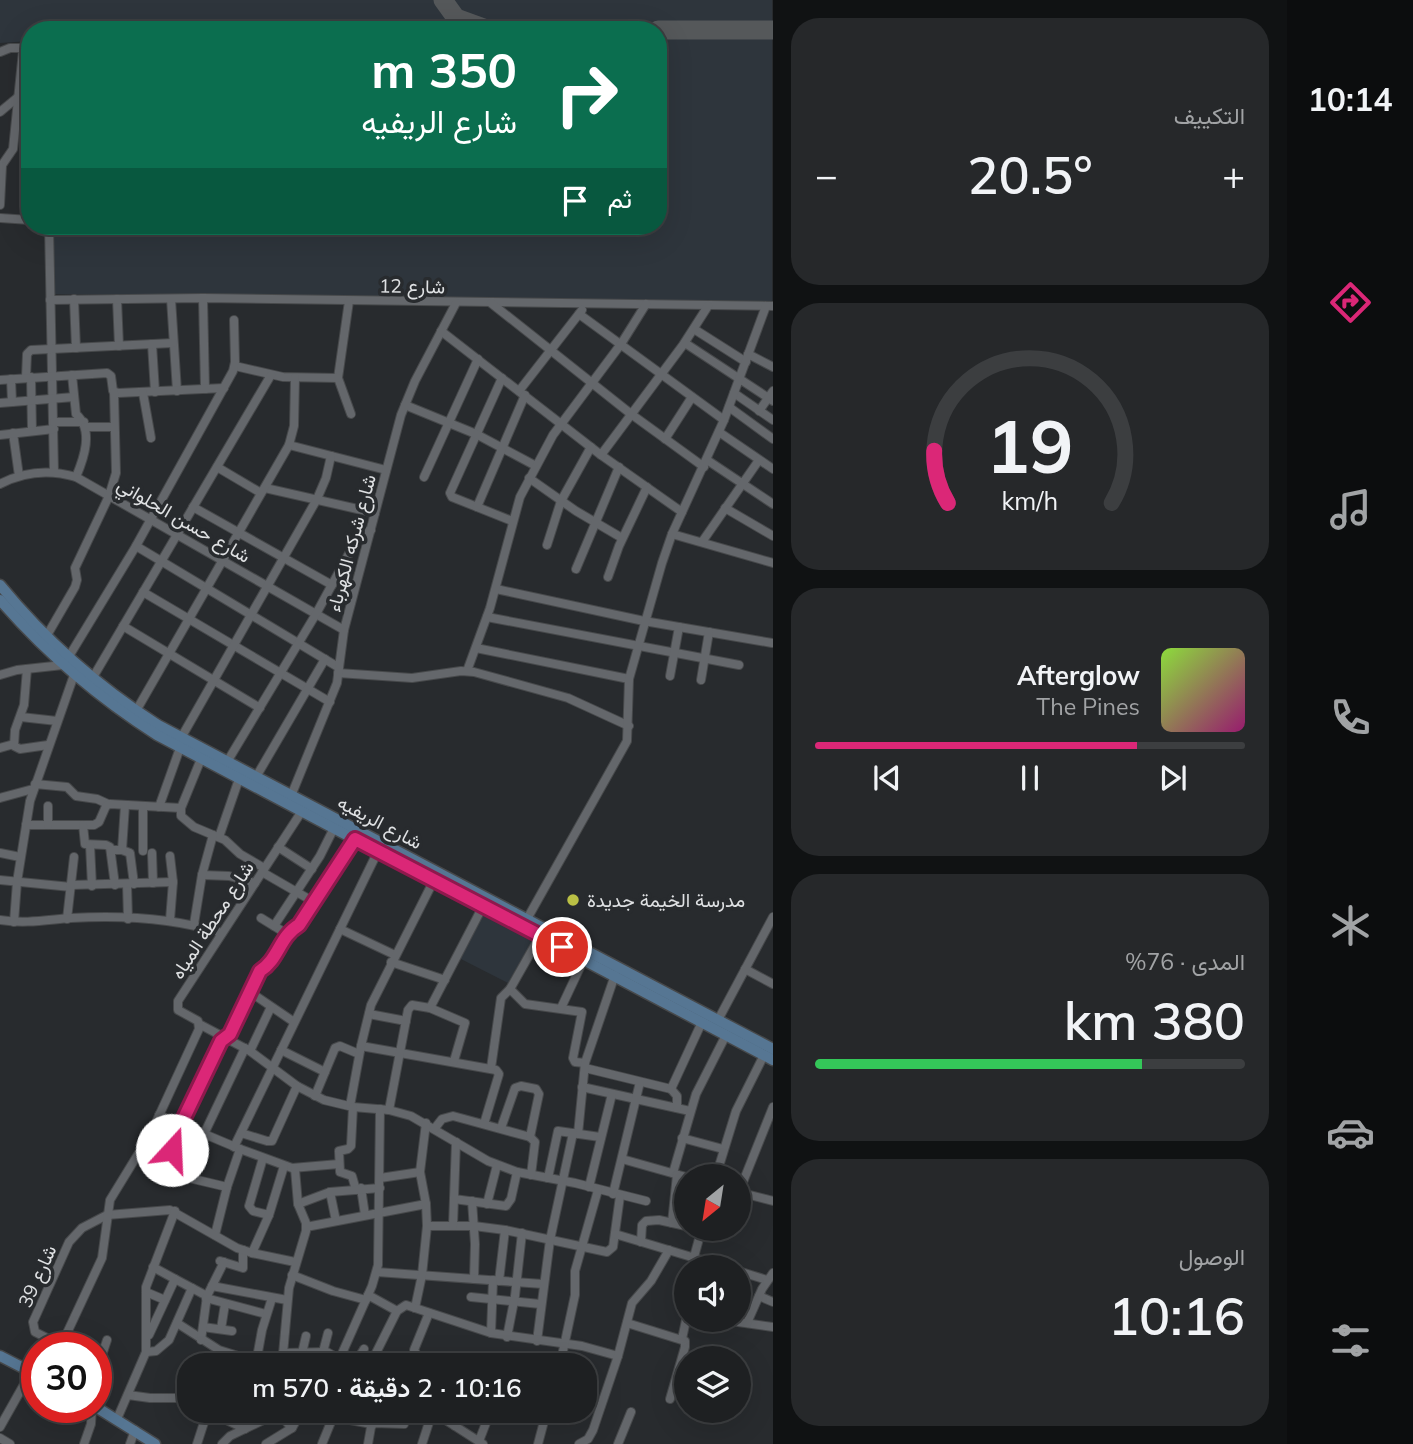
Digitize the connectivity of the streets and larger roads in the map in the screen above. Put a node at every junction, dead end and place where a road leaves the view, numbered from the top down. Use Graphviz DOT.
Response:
graph roads {
  1 [pos="21,48"];
  2 [pos="0,52"];
  3 [pos="21,68"];
  4 [pos="18,97"];
  5 [pos="0,112"];
  6 [pos="1,167"];
  7 [pos="0,205"];
  8 [pos="0,218"];
  9 [pos="21,219"];
  10 [pos="49,235"];
  11 [pos="203,298"];
  12 [pos="74,299"];
  13 [pos="117,299"];
  14 [pos="171,299"];
  15 [pos="50,300"];
  16 [pos="349,301"];
  17 [pos="457,303"];
  18 [pos="491,303"];
  19 [pos="587,304"];
  20 [pos="646,304"];
  21 [pos="708,306"];
  22 [pos="769,306"];
  23 [pos="579,314"];
  24 [pos="234,320"];
  25 [pos="694,329"];
  26 [pos="441,331"];
  27 [pos="173,343"];
  28 [pos="685,343"];
  29 [pos="152,344"];
  30 [pos="621,344"];
  31 [pos="119,346"];
  32 [pos="76,348"];
  33 [pos="50,349"];
  34 [pos="550,351"];
  35 [pos="747,358"];
  36 [pos="478,359"];
  37 [pos="235,366"];
  38 [pos="772,367"];
  39 [pos="661,374"];
  40 [pos="52,375"];
  41 [pos="72,375"];
  42 [pos="271,375"];
  43 [pos="29,377"];
  44 [pos="295,378"];
  45 [pos="338,378"];
  46 [pos="502,378"];
  47 [pos="11,379"];
  48 [pos="740,379"];
  49 [pos="0,380"];
  50 [pos="592,383"];
  51 [pos="224,388"];
  52 [pos="205,389"];
  53 [pos="177,391"];
  54 [pos="114,392"];
  55 [pos="155,392"];
  56 [pos="143,393"];
  57 [pos="522,393"];
  58 [pos="734,393"];
  59 [pos="771,396"];
  60 [pos="74,397"];
  61 [pos="692,397"];
  62 [pos="53,398"];
  63 [pos="31,400"];
  64 [pos="12,402"];
  65 [pos="0,403"];
  66 [pos="405,405"];
  67 [pos="729,407"];
  68 [pos="759,411"];
  69 [pos="351,414"];
  70 [pos="632,414"];
  71 [pos="724,420"];
  72 [pos="772,420"];
  73 [pos="450,422"];
  74 [pos="84,424"];
  75 [pos="561,424"];
  76 [pos="54,425"];
  77 [pos="113,426"];
  78 [pos="32,432"];
  79 [pos="719,432"];
  80 [pos="13,433"];
  81 [pos="0,435"];
  82 [pos="476,435"];
  83 [pos="151,438"];
  84 [pos="665,439"];
  85 [pos="772,439"];
  86 [pos="289,445"];
  87 [pos="591,447"];
  88 [pos="503,448"];
  89 [pos="601,455"];
  90 [pos="331,456"];
  91 [pos="772,457"];
  92 [pos="759,460"];
  93 [pos="705,463"];
  94 [pos="536,466"];
  95 [pos="217,467"];
  96 [pos="619,467"];
  97 [pos="770,467"];
  98 [pos="386,470"];
  99 [pos="54,472"];
  100 [pos="19,476"];
  101 [pos="76,477"];
  102 [pos="424,477"];
  103 [pos="529,478"];
  104 [pos="0,484"];
  105 [pos="741,484"];
  106 [pos="647,488"];
  107 [pos="263,491"];
  108 [pos="109,496"];
  109 [pos="317,499"];
  110 [pos="561,501"];
  111 [pos="772,505"];
  112 [pos="193,507"];
  113 [pos="477,507"];
  114 [pos="725,508"];
  115 [pos="682,512"];
  116 [pos="375,513"];
  117 [pos="151,520"];
  118 [pos="512,521"];
  119 [pos="594,522"];
  120 [pos="371,530"];
  121 [pos="239,533"];
  122 [pos="177,534"];
  123 [pos="672,534"];
  124 [pos="772,536"];
  125 [pos="622,538"];
  126 [pos="702,542"];
  127 [pos="547,545"];
  128 [pos="136,546"];
  129 [pos="284,558"];
  130 [pos="223,560"];
  131 [pos="162,561"];
  132 [pos="772,562"];
  133 [pos="576,569"];
  134 [pos="608,577"];
  135 [pos="0,585"];
  136 [pos="332,585"];
  137 [pos="268,586"];
  138 [pos="207,588"];
  139 [pos="496,589"];
  140 [pos="143,593"];
  141 [pos="3,599"];
  142 [pos="316,614"];
  143 [pos="252,615"];
  144 [pos="487,617"];
  145 [pos="189,619"];
  146 [pos="644,621"];
  147 [pos="124,626"];
  148 [pos="679,627"];
  149 [pos="344,630"];
  150 [pos="709,632"];
  151 [pos="46,637"];
  152 [pos="299,643"];
  153 [pos="772,643"];
  154 [pos="234,646"];
  155 [pos="637,646"];
  156 [pos="476,648"];
  157 [pos="674,653"];
  158 [pos="169,654"];
  159 [pos="325,659"];
  160 [pos="705,659"];
  161 [pos="65,662"];
  162 [pos="739,665"];
  163 [pos="27,669"];
  164 [pos="338,670"];
  165 [pos="467,671"];
  166 [pos="280,673"];
  167 [pos="74,675"];
  168 [pos="0,676"];
  169 [pos="670,676"];
  170 [pos="92,679"];
  171 [pos="629,679"];
  172 [pos="701,680"];
  173 [pos="214,681"];
  174 [pos="308,689"];
  175 [pos="330,702"];
  176 [pos="260,708"];
  177 [pos="136,711"];
  178 [pos="20,717"];
  179 [pos="57,721"];
  180 [pos="629,726"];
  181 [pos="180,743"];
  182 [pos="14,744"];
  183 [pos="48,745"];
  184 [pos="0,748"];
  185 [pos="201,759"];
  186 [pos="227,762"];
  187 [pos="256,777"];
  188 [pos="239,779"];
  189 [pos="34,786"];
  190 [pos="0,798"];
  191 [pos="292,799"];
  192 [pos="108,804"];
  193 [pos="125,805"];
  194 [pos="48,806"];
  195 [pos="143,806"];
  196 [pos="159,807"];
  197 [pos="181,808"];
  198 [pos="302,811"];
  199 [pos="26,825"];
  200 [pos="48,825"];
  201 [pos="83,825"];
  202 [pos="334,828"];
  203 [pos="216,836"];
  204 [pos="355,839"];
  205 [pos="90,845"];
  206 [pos="278,847"];
  207 [pos="122,849"];
  208 [pos="111,850"];
  209 [pos="378,851"];
  210 [pos="0,853"];
  211 [pos="170,856"];
  212 [pos="20,857"];
  213 [pos="75,857"];
  214 [pos="312,869"];
  215 [pos="263,870"];
  216 [pos="202,875"];
  217 [pos="0,880"];
  218 [pos="434,880"];
  219 [pos="173,882"];
  220 [pos="17,883"];
  221 [pos="153,883"];
  222 [pos="255,883"];
  223 [pos="131,884"];
  224 [pos="115,885"];
  225 [pos="71,886"];
  226 [pos="92,886"];
  227 [pos="297,892"];
  228 [pos="314,902"];
  229 [pos="483,906"];
  230 [pos="772,917"];
  231 [pos="261,918"];
  232 [pos="67,919"];
  233 [pos="128,919"];
  234 [pos="527,919"];
  235 [pos="0,920"];
  236 [pos="170,920"];
  237 [pos="14,922"];
  238 [pos="194,924"];
  239 [pos="274,926"];
  240 [pos="340,929"];
  241 [pos="222,933"];
  242 [pos="287,934"];
  243 [pos="540,936"];
  244 [pos="393,959"];
  245 [pos="584,959"];
  246 [pos="745,970"];
  247 [pos="613,971"];
  248 [pos="445,980"];
  249 [pos="772,984"];
  250 [pos="510,989"];
  251 [pos="250,992"];
  252 [pos="271,1007"];
  253 [pos="430,1008"];
  254 [pos="561,1008"];
  255 [pos="369,1014"];
  256 [pos="718,1020"];
  257 [pos="406,1021"];
  258 [pos="295,1022"];
  259 [pos="702,1022"];
  260 [pos="199,1024"];
  261 [pos="726,1035"];
  262 [pos="225,1038"];
  263 [pos="247,1049"];
  264 [pos="281,1050"];
  265 [pos="360,1050"];
  266 [pos="401,1053"];
  267 [pos="770,1055"];
  268 [pos="454,1061"];
  269 [pos="585,1065"];
  270 [pos="272,1068"];
  271 [pos="491,1068"];
  272 [pos="325,1072"];
  273 [pos="640,1082"];
  274 [pos="297,1086"];
  275 [pos="582,1087"];
  276 [pos="671,1089"];
  277 [pos="612,1094"];
  278 [pos="315,1096"];
  279 [pos="636,1099"];
  280 [pos="351,1107"];
  281 [pos="772,1107"];
  282 [pos="677,1108"];
  283 [pos="384,1110"];
  284 [pos="690,1111"];
  285 [pos="159,1115"];
  286 [pos="426,1123"];
  287 [pos="181,1124"];
  288 [pos="484,1124"];
  289 [pos="435,1128"];
  290 [pos="501,1128"];
  291 [pos="241,1133"];
  292 [pos="204,1134"];
  293 [pos="575,1134"];
  294 [pos="530,1137"];
  295 [pos="600,1137"];
  296 [pos="682,1138"];
  297 [pos="456,1142"];
  298 [pos="237,1148"];
  299 [pos="723,1149"];
  300 [pos="263,1158"];
  301 [pos="622,1160"];
  302 [pos="339,1164"];
  303 [pos="677,1164"];
  304 [pos="719,1164"];
  305 [pos="750,1164"];
  306 [pos="496,1165"];
  307 [pos="284,1166"];
  308 [pos="295,1169"];
  309 [pos="419,1172"];
  310 [pos="517,1172"];
  311 [pos="674,1174"];
  312 [pos="531,1175"];
  313 [pos="380,1178"];
  314 [pos="548,1178"];
  315 [pos="564,1181"];
  316 [pos="227,1187"];
  317 [pos="380,1188"];
  318 [pos="594,1188"];
  319 [pos="359,1189"];
  320 [pos="674,1190"];
  321 [pos="330,1192"];
  322 [pos="617,1195"];
  323 [pos="751,1195"];
  324 [pos="454,1199"];
  325 [pos="472,1201"];
  326 [pos="646,1201"];
  327 [pos="772,1201"];
  328 [pos="487,1203"];
  329 [pos="298,1204"];
  330 [pos="426,1204"];
  331 [pos="175,1211"];
  332 [pos="380,1212"];
  333 [pos="107,1215"];
  334 [pos="269,1215"];
  335 [pos="365,1215"];
  336 [pos="336,1221"];
  337 [pos="672,1223"];
  338 [pos="427,1226"];
  339 [pos="453,1226"];
  340 [pos="474,1226"];
  341 [pos="306,1227"];
  342 [pos="505,1230"];
  343 [pos="522,1233"];
  344 [pos="615,1234"];
  345 [pos="215,1235"];
  346 [pos="550,1240"];
  347 [pos="641,1242"];
  348 [pos="582,1247"];
  349 [pos="669,1250"];
  350 [pos="248,1252"];
  351 [pos="682,1255"];
  352 [pos="296,1262"];
  353 [pos="153,1267"];
  354 [pos="377,1272"];
  355 [pos="751,1273"];
  356 [pos="292,1275"];
  357 [pos="422,1275"];
  358 [pos="770,1276"];
  359 [pos="175,1279"];
  360 [pos="474,1279"];
  361 [pos="496,1280"];
  362 [pos="516,1282"];
  363 [pos="543,1284"];
  364 [pos="212,1286"];
  365 [pos="192,1288"];
  366 [pos="228,1289"];
  367 [pos="146,1292"];
  368 [pos="247,1293"];
  369 [pos="758,1296"];
  370 [pos="206,1297"];
  371 [pos="367,1297"];
  372 [pos="471,1297"];
  373 [pos="272,1298"];
  374 [pos="493,1298"];
  375 [pos="165,1300"];
  376 [pos="287,1300"];
  377 [pos="513,1300"];
  378 [pos="772,1302"];
  379 [pos="224,1304"];
  380 [pos="540,1304"];
  381 [pos="411,1306"];
  382 [pos="242,1308"];
  383 [pos="397,1311"];
  384 [pos="429,1313"];
  385 [pos="751,1313"];
  386 [pos="266,1314"];
  387 [pos="177,1323"];
  388 [pos="627,1323"];
  389 [pos="751,1324"];
  390 [pos="203,1327"];
  391 [pos="772,1327"];
  392 [pos="221,1329"];
  393 [pos="232,1331"];
  394 [pos="35,1332"];
  395 [pos="68,1332"];
  396 [pos="683,1332"];
  397 [pos="328,1333"];
  398 [pos="491,1333"];
  399 [pos="306,1336"];
  400 [pos="507,1336"];
  401 [pos="147,1338"];
  402 [pos="682,1339"];
  403 [pos="201,1340"];
  404 [pos="537,1341"];
  405 [pos="565,1343"];
  406 [pos="364,1349"];
  407 [pos="146,1352"];
  408 [pos="323,1352"];
  409 [pos="226,1353"];
  410 [pos="252,1353"];
  411 [pos="282,1353"];
  412 [pos="302,1353"];
  413 [pos="341,1353"];
  414 [pos="361,1353"];
  415 [pos="376,1353"];
  416 [pos="416,1353"];
  417 [pos="563,1353"];
  418 [pos="0,1356"];
  419 [pos="618,1356"];
  420 [pos="21,1367"];
  421 [pos="21,1394"];
  422 [pos="128,1395"];
  423 [pos="177,1398"];
  424 [pos="670,1399"];
  425 [pos="631,1412"];
  426 [pos="112,1416"];
  427 [pos="117,1419"];
  428 [pos="91,1423"];
  429 [pos="204,1423"];
  430 [pos="232,1423"];
  431 [pos="295,1423"];
  432 [pos="330,1423"];
  433 [pos="364,1423"];
  434 [pos="428,1423"];
  435 [pos="450,1423"];
  436 [pos="456,1423"];
  437 [pos="486,1423"];
  438 [pos="543,1423"];
  439 [pos="369,1424"];
  440 [pos="404,1424"];
  441 [pos="455,1426"];
  442 [pos="0,1427"];
  443 [pos="292,1428"];
  444 [pos="244,1429"];
  445 [pos="135,1430"];
  446 [pos="0,1438"];
  447 [pos="589,1441"];
  448 [pos="478,1442"];
  449 [pos="10,1444"];
  450 [pos="84,1444"];
  451 [pos="130,1444"];
  452 [pos="155,1444"];
  453 [pos="197,1444"];
  454 [pos="222,1444"];
  455 [pos="265,1444"];
  456 [pos="323,1444"];
  457 [pos="368,1444"];
  458 [pos="422,1444"];
  459 [pos="538,1444"];
  460 [pos="579,1444"];
  461 [pos="618,1444"];
  1 -- 2 [label="street"];
  3 -- 4 [label="street"];
  4 -- 5 [label="street"];
  4 -- 6 [label="street"];
  6 -- 7 [label="street"];
  8 -- 9 [label="street"];
  10 -- 15 [label="street"];
  11 -- 14 [label="street, شارع 12"];
  11 -- 16 [label="street, شارع 12"];
  11 -- 52 [label="street"];
  12 -- 13 [label="street, شارع 12"];
  12 -- 15 [label="street, شارع 12"];
  12 -- 32 [label="street"];
  13 -- 14 [label="street, شارع 12"];
  13 -- 31 [label="street"];
  14 -- 27 [label="street"];
  15 -- 33 [label="street"];
  16 -- 17 [label="street, شارع 12"];
  16 -- 45 [label="street"];
  17 -- 18 [label="street, شارع 12"];
  17 -- 26 [label="street, شارع شركه الكهرباء"];
  18 -- 19 [label="street, شارع 12"];
  18 -- 34 [label="street"];
  19 -- 20 [label="street, شارع 12"];
  19 -- 23 [label="street"];
  20 -- 21 [label="street, شارع 12"];
  20 -- 30 [label="street"];
  21 -- 22 [label="street, شارع 12"];
  21 -- 25 [label="street"];
  22 -- 35 [label="street"];
  23 -- 30 [label="street"];
  23 -- 34 [label="street"];
  24 -- 37 [label="street"];
  25 -- 28 [label="street"];
  25 -- 35 [label="street"];
  26 -- 36 [label="street"];
  26 -- 66 [label="street, شارع شركه الكهرباء"];
  27 -- 29 [label="street"];
  27 -- 53 [label="street"];
  28 -- 39 [label="street"];
  28 -- 48 [label="street"];
  29 -- 31 [label="street"];
  29 -- 55 [label="street"];
  30 -- 39 [label="street"];
  30 -- 50 [label="street"];
  31 -- 32 [label="street"];
  32 -- 33 [label="street"];
  33 -- 40 [label="street"];
  33 -- 43 [label="street"];
  34 -- 50 [label="street"];
  34 -- 57 [label="street"];
  35 -- 38 [label="street"];
  35 -- 48 [label="street"];
  36 -- 46 [label="street"];
  36 -- 73 [label="street"];
  37 -- 42 [label="street"];
  37 -- 51 [label="street"];
  39 -- 61 [label="street"];
  39 -- 70 [label="street"];
  40 -- 41 [label="street"];
  40 -- 43 [label="street"];
  40 -- 62 [label="street"];
  41 -- 54 [label="street"];
  41 -- 60 [label="street"];
  42 -- 44 [label="street"];
  42 -- 95 [label="street"];
  43 -- 47 [label="street"];
  43 -- 63 [label="street"];
  44 -- 45 [label="street"];
  44 -- 86 [label="street"];
  45 -- 69 [label="street"];
  46 -- 57 [label="street"];
  46 -- 82 [label="street"];
  47 -- 49 [label="street"];
  47 -- 64 [label="street"];
  48 -- 58 [label="street"];
  48 -- 59 [label="street"];
  50 -- 70 [label="street"];
  50 -- 75 [label="street"];
  51 -- 52 [label="street"];
  51 -- 117 [label="street"];
  52 -- 53 [label="street"];
  53 -- 55 [label="street"];
  54 -- 56 [label="street"];
  54 -- 77 [label="street"];
  55 -- 56 [label="street"];
  56 -- 83 [label="street"];
  57 -- 75 [label="street"];
  57 -- 88 [label="street"];
  58 -- 67 [label="street"];
  58 -- 68 [label="street"];
  59 -- 68 [label="street"];
  60 -- 62 [label="street"];
  60 -- 74 [label="street"];
  61 -- 71 [label="street"];
  61 -- 84 [label="street"];
  62 -- 63 [label="street"];
  62 -- 76 [label="street"];
  63 -- 64 [label="street"];
  63 -- 78 [label="street"];
  64 -- 65 [label="street"];
  66 -- 73 [label="street"];
  66 -- 98 [label="street, شارع شركه الكهرباء"];
  67 -- 71 [label="street"];
  67 -- 85 [label="street"];
  68 -- 72 [label="street"];
  70 -- 84 [label="street"];
  70 -- 89 [label="street"];
  71 -- 79 [label="street"];
  73 -- 82 [label="street"];
  73 -- 102 [label="street"];
  74 -- 76 [label="street"];
  74 -- 77 [label="street"];
  74 -- 101 [label="street"];
  75 -- 87 [label="street"];
  75 -- 94 [label="street"];
  76 -- 78 [label="street"];
  76 -- 99 [label="street"];
  77 -- 108 [label="street"];
  78 -- 80 [label="street"];
  79 -- 92 [label="street"];
  79 -- 93 [label="street"];
  80 -- 81 [label="street"];
  80 -- 100 [label="street"];
  82 -- 88 [label="street"];
  82 -- 113 [label="street"];
  84 -- 93 [label="street"];
  86 -- 90 [label="street"];
  86 -- 107 [label="street"];
  87 -- 89 [label="street"];
  87 -- 110 [label="street"];
  88 -- 94 [label="street"];
  88 -- 113 [label="street"];
  89 -- 96 [label="street"];
  90 -- 98 [label="street"];
  90 -- 109 [label="street"];
  91 -- 97 [label="street"];
  92 -- 97 [label="street"];
  92 -- 105 [label="street"];
  93 -- 105 [label="street"];
  93 -- 115 [label="street"];
  94 -- 103 [label="street"];
  95 -- 107 [label="street"];
  95 -- 112 [label="street"];
  96 -- 106 [label="street"];
  96 -- 119 [label="street"];
  98 -- 116 [label="street, شارع شركه الكهرباء"];
  99 -- 100 [label="street, شارع حسن الحلواني"];
  99 -- 101 [label="street, شارع حسن الحلواني"];
  100 -- 104 [label="street, شارع حسن الحلواني"];
  101 -- 108 [label="street, شارع حسن الحلواني"];
  103 -- 110 [label="street"];
  103 -- 118 [label="street"];
  105 -- 111 [label="street"];
  105 -- 114 [label="street"];
  106 -- 115 [label="street"];
  106 -- 125 [label="street"];
  107 -- 109 [label="street"];
  107 -- 121 [label="street"];
  108 -- 117 [label="street, شارع حسن الحلواني"];
  108 -- 151 [label="street"];
  109 -- 116 [label="street"];
  109 -- 129 [label="street"];
  110 -- 119 [label="street"];
  110 -- 127 [label="street"];
  112 -- 121 [label="street"];
  112 -- 122 [label="street"];
  113 -- 118 [label="street"];
  114 -- 124 [label="street"];
  114 -- 126 [label="street"];
  115 -- 123 [label="street"];
  116 -- 120 [label="street, شارع شركه الكهرباء"];
  117 -- 122 [label="street, شارع حسن الحلواني"];
  117 -- 128 [label="street"];
  118 -- 139 [label="street"];
  119 -- 125 [label="street"];
  119 -- 133 [label="street"];
  120 -- 136 [label="street"];
  120 -- 149 [label="street, شارع شركه الكهرباء"];
  121 -- 129 [label="street"];
  121 -- 130 [label="street"];
  122 -- 130 [label="street, شارع حسن الحلواني"];
  122 -- 131 [label="street"];
  123 -- 126 [label="street"];
  123 -- 146 [label="street"];
  125 -- 134 [label="street"];
  126 -- 132 [label="street"];
  128 -- 131 [label="street"];
  128 -- 161 [label="street"];
  129 -- 136 [label="street"];
  129 -- 137 [label="street"];
  130 -- 137 [label="street, شارع حسن الحلواني"];
  130 -- 138 [label="street"];
  131 -- 138 [label="street"];
  131 -- 140 [label="street"];
  135 -- 141 [label="street, شارع الريفيه"];
  136 -- 142 [label="street"];
  137 -- 142 [label="street, شارع حسن الحلواني"];
  137 -- 143 [label="street"];
  138 -- 143 [label="street"];
  138 -- 145 [label="street"];
  139 -- 144 [label="street"];
  139 -- 146 [label="street"];
  140 -- 145 [label="street"];
  140 -- 147 [label="street"];
  141 -- 151 [label="street, شارع الريفيه"];
  141 -- 161 [label="street, شارع الريفيه"];
  142 -- 149 [label="street, شارع حسن الحلواني"];
  142 -- 152 [label="street"];
  143 -- 152 [label="street"];
  143 -- 154 [label="street"];
  144 -- 155 [label="street"];
  144 -- 156 [label="street"];
  145 -- 154 [label="street"];
  145 -- 158 [label="street"];
  146 -- 148 [label="street"];
  146 -- 155 [label="street"];
  147 -- 158 [label="street"];
  147 -- 170 [label="street"];
  148 -- 150 [label="street"];
  148 -- 157 [label="street"];
  149 -- 164 [label="street, شارع شركه الكهرباء"];
  150 -- 153 [label="street"];
  150 -- 160 [label="street"];
  151 -- 161 [label="street, شارع الريفيه"];
  152 -- 159 [label="street"];
  152 -- 166 [label="street"];
  154 -- 166 [label="street"];
  154 -- 173 [label="street"];
  155 -- 157 [label="street"];
  155 -- 171 [label="street"];
  156 -- 165 [label="street"];
  156 -- 171 [label="street"];
  157 -- 160 [label="street"];
  157 -- 169 [label="street"];
  158 -- 173 [label="street"];
  158 -- 177 [label="street"];
  159 -- 164 [label="street"];
  159 -- 174 [label="street"];
  160 -- 162 [label="street"];
  160 -- 172 [label="street"];
  161 -- 163 [label="street"];
  161 -- 167 [label="street, شارع الريفيه"];
  161 -- 170 [label="street, شارع الريفيه"];
  163 -- 168 [label="street"];
  163 -- 178 [label="street"];
  164 -- 165 [label="street"];
  164 -- 175 [label="street, شارع شركه الكهرباء"];
  165 -- 180 [label="street"];
  166 -- 174 [label="street"];
  166 -- 176 [label="street"];
  167 -- 179 [label="street"];
  167 -- 181 [label="street, شارع الريفيه"];
  170 -- 177 [label="street, شارع الريفيه"];
  171 -- 180 [label="street"];
  173 -- 176 [label="street"];
  173 -- 181 [label="street"];
  174 -- 175 [label="street"];
  174 -- 187 [label="street"];
  175 -- 191 [label="street, شارع شركه الكهرباء"];
  176 -- 186 [label="street"];
  177 -- 181 [label="street, شارع الريفيه"];
  178 -- 179 [label="street"];
  178 -- 182 [label="street"];
  179 -- 183 [label="street"];
  180 -- 234 [label="street"];
  181 -- 185 [label="street, شارع الريفيه"];
  181 -- 186 [label="street, شارع الريفيه"];
  181 -- 196 [label="street"];
  182 -- 183 [label="street"];
  182 -- 184 [label="street"];
  183 -- 189 [label="street"];
  185 -- 188 [label="street, شارع الريفيه"];
  185 -- 197 [label="street"];
  186 -- 187 [label="street, شارع الريفيه"];
  187 -- 191 [label="street, شارع الريفيه"];
  188 -- 191 [label="street, شارع الريفيه"];
  188 -- 203 [label="street"];
  189 -- 190 [label="street"];
  189 -- 192 [label="street"];
  189 -- 199 [label="street"];
  191 -- 198 [label="street, شارع الريفيه"];
  191 -- 234 [label="street, شارع الريفيه"];
  192 -- 193 [label="street"];
  192 -- 201 [label="street"];
  193 -- 195 [label="street"];
  193 -- 207 [label="street"];
  194 -- 200 [label="street"];
  195 -- 196 [label="street"];
  195 -- 221 [label="street"];
  196 -- 197 [label="street"];
  197 -- 203 [label="street"];
  198 -- 202 [label="street, شارع الريفيه"];
  198 -- 206 [label="street, شارع محطة المياه"];
  199 -- 200 [label="street"];
  199 -- 212 [label="street"];
  200 -- 201 [label="street"];
  201 -- 205 [label="street"];
  202 -- 204 [label="street, شارع الريفيه"];
  202 -- 214 [label="street"];
  203 -- 215 [label="street"];
  203 -- 216 [label="street"];
  204 -- 209 [label="street, شارع الريفيه"];
  204 -- 228 [label="street"];
  205 -- 208 [label="street"];
  205 -- 226 [label="street"];
  206 -- 214 [label="street"];
  206 -- 215 [label="street, شارع محطة المياه"];
  207 -- 208 [label="street"];
  207 -- 223 [label="street"];
  208 -- 224 [label="street"];
  209 -- 218 [label="street, شارع الريفيه"];
  209 -- 240 [label="street"];
  210 -- 212 [label="street"];
  211 -- 219 [label="street"];
  212 -- 220 [label="street"];
  213 -- 225 [label="street"];
  214 -- 227 [label="street"];
  215 -- 222 [label="street, شارع محطة المياه"];
  215 -- 227 [label="street"];
  216 -- 222 [label="street"];
  216 -- 238 [label="street"];
  217 -- 220 [label="street"];
  218 -- 229 [label="street, شارع الريفيه"];
  218 -- 244 [label="street"];
  219 -- 221 [label="street"];
  219 -- 236 [label="street"];
  220 -- 225 [label="street"];
  220 -- 237 [label="street"];
  221 -- 223 [label="street"];
  222 -- 241 [label="street, شارع محطة المياه"];
  223 -- 224 [label="street"];
  223 -- 233 [label="street"];
  224 -- 226 [label="street"];
  225 -- 226 [label="street"];
  225 -- 232 [label="street"];
  227 -- 228 [label="street"];
  227 -- 239 [label="street"];
  228 -- 242 [label="street"];
  229 -- 243 [label="street, شارع الريفيه"];
  229 -- 248 [label="street"];
  230 -- 246 [label="street"];
  231 -- 239 [label="street"];
  232 -- 233 [label="street"];
  232 -- 237 [label="street"];
  233 -- 236 [label="street"];
  234 -- 247 [label="street, شارع الريفيه"];
  235 -- 237 [label="street"];
  236 -- 238 [label="street"];
  238 -- 241 [label="street"];
  239 -- 242 [label="street"];
  240 -- 244 [label="street"];
  240 -- 258 [label="street"];
  241 -- 260 [label="street, شارع محطة المياه"];
  242 -- 251 [label="street"];
  243 -- 245 [label="street, شارع الريفيه"];
  243 -- 250 [label="street"];
  244 -- 248 [label="street"];
  244 -- 255 [label="street"];
  245 -- 247 [label="street, شارع الريفيه"];
  245 -- 254 [label="street"];
  246 -- 249 [label="street"];
  246 -- 256 [label="street"];
  247 -- 256 [label="street, شارع الريفيه"];
  247 -- 259 [label="street, شارع الريفيه"];
  247 -- 269 [label="street"];
  248 -- 253 [label="street"];
  250 -- 254 [label="street"];
  250 -- 271 [label="street"];
  251 -- 252 [label="street"];
  251 -- 262 [label="street"];
  252 -- 258 [label="street"];
  252 -- 263 [label="street"];
  253 -- 257 [label="street"];
  253 -- 268 [label="street"];
  254 -- 269 [label="street"];
  255 -- 257 [label="street"];
  255 -- 265 [label="street"];
  256 -- 267 [label="street, شارع الريفيه"];
  257 -- 266 [label="street"];
  258 -- 264 [label="street"];
  259 -- 261 [label="street, شارع الريفيه"];
  259 -- 276 [label="street"];
  260 -- 262 [label="street"];
  260 -- 285 [label="street"];
  261 -- 267 [label="street, شارع الريفيه"];
  261 -- 284 [label="street"];
  262 -- 263 [label="street"];
  262 -- 287 [label="street"];
  263 -- 270 [label="street"];
  263 -- 292 [label="street"];
  264 -- 270 [label="street"];
  264 -- 272 [label="street"];
  265 -- 266 [label="street"];
  265 -- 272 [label="street"];
  265 -- 280 [label="street"];
  266 -- 268 [label="street"];
  266 -- 283 [label="street"];
  267 -- 299 [label="street"];
  268 -- 271 [label="street"];
  269 -- 273 [label="street"];
  269 -- 275 [label="street"];
  270 -- 274 [label="street"];
  270 -- 291 [label="street"];
  271 -- 288 [label="street"];
  272 -- 278 [label="street"];
  273 -- 276 [label="street"];
  273 -- 279 [label="street"];
  274 -- 278 [label="street"];
  274 -- 291 [label="street"];
  275 -- 277 [label="street"];
  275 -- 293 [label="street"];
  276 -- 282 [label="street"];
  277 -- 279 [label="street"];
  277 -- 295 [label="street"];
  278 -- 280 [label="street"];
  279 -- 282 [label="street"];
  279 -- 301 [label="street"];
  280 -- 283 [label="street"];
  280 -- 302 [label="street"];
  281 -- 305 [label="street"];
  282 -- 284 [label="street"];
  283 -- 286 [label="street"];
  283 -- 313 [label="street"];
  284 -- 296 [label="street"];
  285 -- 287 [label="street"];
  285 -- 333 [label="street"];
  286 -- 289 [label="street"];
  286 -- 309 [label="street"];
  287 -- 292 [label="street"];
  287 -- 316 [label="street"];
  288 -- 289 [label="street"];
  288 -- 290 [label="street"];
  289 -- 297 [label="street"];
  290 -- 294 [label="street"];
  290 -- 294 [label="street"];
  291 -- 298 [label="street"];
  292 -- 298 [label="street"];
  293 -- 295 [label="street"];
  293 -- 314 [label="street"];
  293 -- 315 [label="street"];
  294 -- 312 [label="street"];
  295 -- 318 [label="street"];
  296 -- 299 [label="street"];
  296 -- 303 [label="street"];
  297 -- 306 [label="street"];
  297 -- 324 [label="street"];
  298 -- 300 [label="street"];
  298 -- 316 [label="street"];
  299 -- 304 [label="street"];
  300 -- 307 [label="street"];
  300 -- 334 [label="street"];
  301 -- 311 [label="street"];
  301 -- 322 [label="street"];
  302 -- 308 [label="street"];
  302 -- 319 [label="street"];
  306 -- 310 [label="street"];
  306 -- 328 [label="street"];
  307 -- 308 [label="street"];
  307 -- 334 [label="street"];
  308 -- 329 [label="street"];
  309 -- 313 [label="street"];
  309 -- 330 [label="street"];
  310 -- 312 [label="street"];
  310 -- 328 [label="street"];
  312 -- 314 [label="street"];
  313 -- 317 [label="street"];
  314 -- 315 [label="street"];
  315 -- 318 [label="street"];
  315 -- 346 [label="street"];
  316 -- 345 [label="street"];
  317 -- 319 [label="street"];
  317 -- 332 [label="street"];
  318 -- 322 [label="street"];
  318 -- 348 [label="street"];
  319 -- 321 [label="street"];
  319 -- 335 [label="street"];
  320 -- 337 [label="street"];
  321 -- 329 [label="street"];
  321 -- 336 [label="street"];
  322 -- 326 [label="street"];
  322 -- 344 [label="street"];
  323 -- 327 [label="street"];
  324 -- 325 [label="street"];
  324 -- 339 [label="street"];
  325 -- 328 [label="street"];
  325 -- 340 [label="street"];
  329 -- 341 [label="street"];
  330 -- 332 [label="street"];
  330 -- 338 [label="street"];
  331 -- 333 [label="street, شارع 39"];
  331 -- 345 [label="street"];
  331 -- 353 [label="street"];
  332 -- 335 [label="street"];
  332 -- 354 [label="street"];
  333 -- 394 [label="street, شارع 39"];
  333 -- 395 [label="street"];
  334 -- 350 [label="street"];
  335 -- 336 [label="street"];
  336 -- 341 [label="street"];
  337 -- 347 [label="street"];
  338 -- 339 [label="street"];
  338 -- 357 [label="street"];
  339 -- 340 [label="street"];
  340 -- 342 [label="street"];
  340 -- 360 [label="street"];
  341 -- 352 [label="street"];
  342 -- 343 [label="street"];
  342 -- 361 [label="street"];
  343 -- 346 [label="street"];
  343 -- 362 [label="street"];
  344 -- 347 [label="street"];
  344 -- 348 [label="street"];
  345 -- 350 [label="street"];
  346 -- 348 [label="street"];
  346 -- 363 [label="street"];
  347 -- 349 [label="street"];
  348 -- 405 [label="street"];
  349 -- 351 [label="street"];
  349 -- 388 [label="street"];
  350 -- 352 [label="street"];
  350 -- 364 [label="street"];
  352 -- 356 [label="street"];
  353 -- 359 [label="street"];
  353 -- 367 [label="street"];
  354 -- 357 [label="street"];
  354 -- 371 [label="street"];
  355 -- 358 [label="street"];
  356 -- 371 [label="street"];
  356 -- 376 [label="street"];
  357 -- 360 [label="street"];
  357 -- 381 [label="street"];
  358 -- 369 [label="street"];
  359 -- 365 [label="street"];
  359 -- 375 [label="street"];
  360 -- 361 [label="street"];
  361 -- 362 [label="street"];
  361 -- 374 [label="street"];
  362 -- 363 [label="street"];
  362 -- 377 [label="street"];
  363 -- 380 [label="street"];
  364 -- 366 [label="street"];
  364 -- 370 [label="street"];
  365 -- 370 [label="street"];
  365 -- 387 [label="street"];
  366 -- 368 [label="street"];
  366 -- 379 [label="street"];
  367 -- 375 [label="street"];
  367 -- 401 [label="street"];
  368 -- 373 [label="street"];
  368 -- 382 [label="street"];
  369 -- 378 [label="street"];
  369 -- 385 [label="street"];
  370 -- 379 [label="street"];
  370 -- 390 [label="street"];
  371 -- 383 [label="street"];
  371 -- 413 [label="street"];
  372 -- 374 [label="street"];
  373 -- 376 [label="street"];
  373 -- 386 [label="street"];
  374 -- 377 [label="street"];
  374 -- 398 [label="street"];
  375 -- 401 [label="street"];
  376 -- 411 [label="street"];
  377 -- 380 [label="street"];
  377 -- 400 [label="street"];
  379 -- 382 [label="street"];
  379 -- 392 [label="street"];
  380 -- 404 [label="street"];
  381 -- 383 [label="street"];
  381 -- 384 [label="street"];
  382 -- 386 [label="street"];
  383 -- 415 [label="street"];
  384 -- 398 [label="street"];
  384 -- 416 [label="street"];
  386 -- 410 [label="street"];
  387 -- 403 [label="street"];
  387 -- 407 [label="street"];
  388 -- 402 [label="street"];
  388 -- 419 [label="street"];
  389 -- 391 [label="street"];
  390 -- 392 [label="street"];
  390 -- 403 [label="street"];
  392 -- 393 [label="street"];
  396 -- 402 [label="street"];
  397 -- 408 [label="street"];
  398 -- 400 [label="street"];
  399 -- 412 [label="street"];
  400 -- 404 [label="street"];
  401 -- 407 [label="street"];
  402 -- 424 [label="street"];
  403 -- 409 [label="street"];
  404 -- 405 [label="street"];
  405 -- 417 [label="street"];
  405 -- 419 [label="street"];
  406 -- 414 [label="street"];
  407 -- 422 [label="street"];
  408 -- 412 [label="street"];
  418 -- 420 [label="street"];
  419 -- 447 [label="street"];
  421 -- 442 [label="street"];
  422 -- 423 [label="street"];
  422 -- 427 [label="street"];
  425 -- 461 [label="street"];
  426 -- 427 [label="street"];
  427 -- 445 [label="street"];
  428 -- 450 [label="street"];
  429 -- 453 [label="street"];
  430 -- 444 [label="street"];
  431 -- 443 [label="street"];
  432 -- 456 [label="street"];
  433 -- 439 [label="street"];
  434 -- 458 [label="street"];
  435 -- 441 [label="street"];
  436 -- 441 [label="street"];
  437 -- 448 [label="street"];
  438 -- 459 [label="street"];
  439 -- 440 [label="street"];
  439 -- 457 [label="street"];
  441 -- 448 [label="street"];
  443 -- 444 [label="street"];
  443 -- 455 [label="street"];
  444 -- 454 [label="street"];
  445 -- 451 [label="street"];
  445 -- 452 [label="street"];
  446 -- 449 [label="street"];
  447 -- 460 [label="street"];
}
